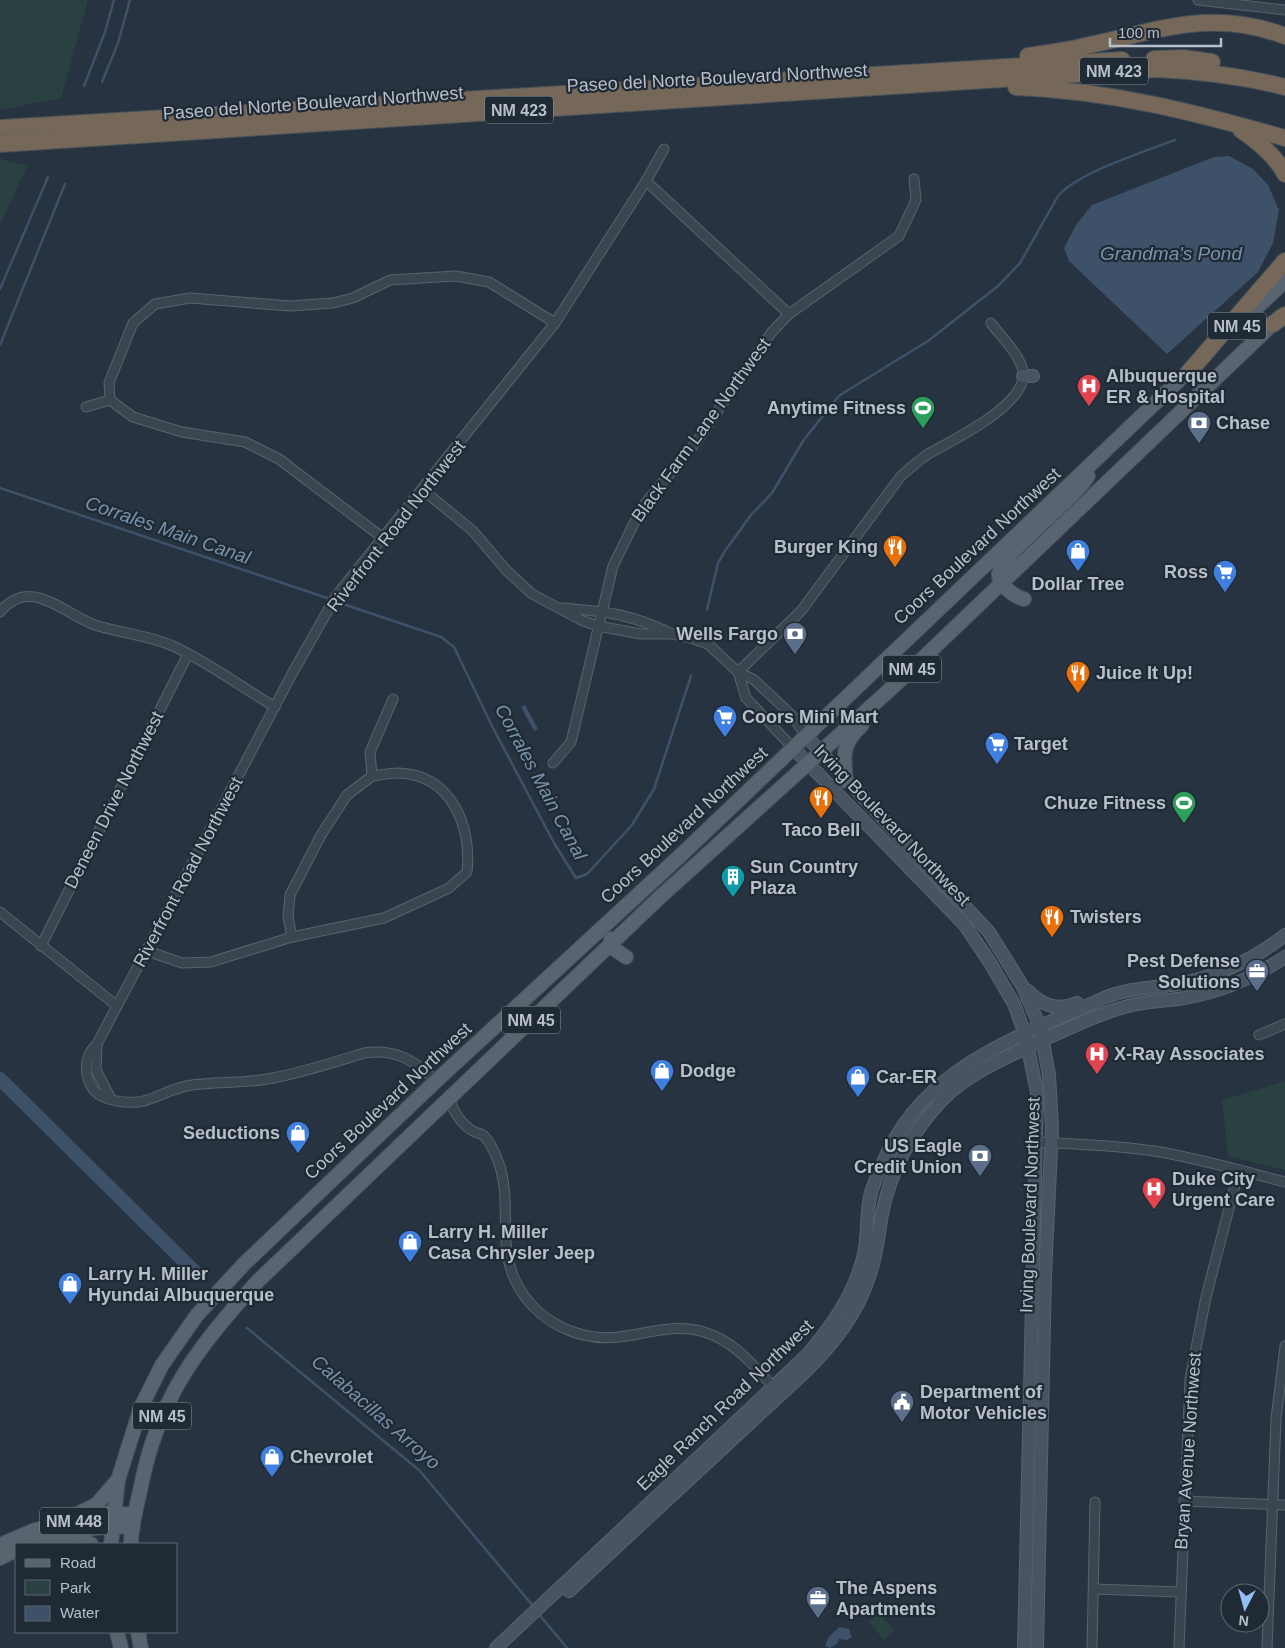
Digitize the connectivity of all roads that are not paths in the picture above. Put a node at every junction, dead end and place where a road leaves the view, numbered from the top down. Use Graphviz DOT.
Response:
graph roads {
  1 [pos="1198,0"];
  2 [pos="1285,10"];
  3 [pos="1285,36"];
  4 [pos="929,71"];
  5 [pos="1285,76"];
  6 [pos="941,84"];
  7 [pos="1285,88"];
  8 [pos="1228,122"];
  9 [pos="0,128"];
  10 [pos="98,129"];
  11 [pos="1285,138"];
  12 [pos="0,144"];
  13 [pos="664,149"];
  14 [pos="1285,174"];
  15 [pos="914,179"];
  16 [pos="646,181"];
  17 [pos="1285,261"];
  18 [pos="1285,280"];
  19 [pos="789,314"];
  20 [pos="1281,317"];
  21 [pos="556,323"];
  22 [pos="990,323"];
  23 [pos="1189,372"];
  24 [pos="110,400"];
  25 [pos="86,407"];
  26 [pos="1094,462"];
  27 [pos="422,489"];
  28 [pos="383,538"];
  29 [pos="1002,583"];
  30 [pos="1024,599"];
  31 [pos="559,608"];
  32 [pos="602,610"];
  33 [pos="0,612"];
  34 [pos="598,626"];
  35 [pos="672,634"];
  36 [pos="188,654"];
  37 [pos="738,672"];
  38 [pos="896,684"];
  39 [pos="393,698"];
  40 [pos="275,707"];
  41 [pos="805,735"];
  42 [pos="793,748"];
  43 [pos="820,753"];
  44 [pos="553,763"];
  45 [pos="807,764"];
  46 [pos="372,776"];
  47 [pos="846,781"];
  48 [pos="656,878"];
  49 [pos="0,912"];
  50 [pos="1285,935"];
  51 [pos="292,937"];
  52 [pos="41,946"];
  53 [pos="610,946"];
  54 [pos="147,951"];
  55 [pos="626,957"];
  56 [pos="1285,957"];
  57 [pos="1023,987"];
  58 [pos="1144,987"];
  59 [pos="532,993"];
  60 [pos="117,1006"];
  61 [pos="1285,1024"];
  62 [pos="1040,1027"];
  63 [pos="1025,1034"];
  64 [pos="1259,1035"];
  65 [pos="1043,1040"];
  66 [pos="97,1044"];
  67 [pos="1028,1047"];
  68 [pos="436,1081"];
  69 [pos="448,1098"];
  70 [pos="111,1100"];
  71 [pos="1035,1142"];
  72 [pos="1052,1142"];
  73 [pos="1239,1170"];
  74 [pos="1285,1182"];
  75 [pos="324,1217"];
  76 [pos="1285,1346"];
  77 [pos="777,1390"];
  78 [pos="118,1480"];
  79 [pos="1184,1501"];
  80 [pos="1096,1502"];
  81 [pos="1272,1504"];
  82 [pos="1285,1505"];
  83 [pos="112,1519"];
  84 [pos="134,1521"];
  85 [pos="35,1530"];
  86 [pos="49,1538"];
  87 [pos="35,1543"];
  88 [pos="88,1543"];
  89 [pos="110,1543"];
  90 [pos="131,1543"];
  91 [pos="0,1545"];
  92 [pos="15,1550"];
  93 [pos="0,1558"];
  94 [pos="1094,1589"];
  95 [pos="1180,1592"];
  96 [pos="117,1633"];
  97 [pos="138,1633"];
  98 [pos="502,1646"];
  99 [pos="121,1648"];
  100 [pos="141,1648"];
  101 [pos="1024,1648"];
  102 [pos="1037,1648"];
  103 [pos="1092,1648"];
  104 [pos="1179,1648"];
  105 [pos="1267,1648"];
  1 -- 2 [label="street"];
  3 -- 4 [label="highway"];
  4 -- 5 [label="highway, Paseo del Norte Boulevard Northwest / NM 423"];
  4 -- 10 [label="highway, Paseo del Norte Boulevard Northwest / NM 423"];
  6 -- 7 [label="highway, Paseo del Norte Boulevard Northwest / NM 423"];
  6 -- 8 [label="highway"];
  6 -- 10 [label="highway, Paseo del Norte Boulevard Northwest / NM 423"];
  8 -- 11 [label="highway"];
  8 -- 14 [label="highway"];
  9 -- 10 [label="highway, Paseo del Norte Boulevard Northwest / NM 423"];
  10 -- 12 [label="highway, Paseo del Norte Boulevard Northwest / NM 423"];
  13 -- 16 [label="street, Riverfront Road Northwest"];
  15 -- 19 [label="street, Black Farm Lane Northwest"];
  16 -- 19 [label="street"];
  16 -- 21 [label="street, Riverfront Road Northwest"];
  17 -- 23 [label="highway"];
  18 -- 23 [label="main road, Coors Boulevard Northwest / NM 45"];
  19 -- 32 [label="street, Black Farm Lane Northwest"];
  20 -- 29 [label="main road, Coors Boulevard Northwest / NM 45"];
  21 -- 24 [label="street"];
  21 -- 27 [label="street, Riverfront Road Northwest"];
  22 -- 37 [label="street"];
  23 -- 26 [label="main road, Coors Boulevard Northwest / NM 45"];
  24 -- 25 [label="street"];
  24 -- 28 [label="street"];
  26 -- 29 [label="main road"];
  26 -- 41 [label="main road, Coors Boulevard Northwest / NM 45"];
  27 -- 28 [label="street, Riverfront Road Northwest"];
  27 -- 31 [label="street"];
  28 -- 40 [label="street, Riverfront Road Northwest"];
  29 -- 30 [label="main road"];
  29 -- 38 [label="main road, Coors Boulevard Northwest / NM 45"];
  31 -- 32 [label="street"];
  31 -- 34 [label="street"];
  32 -- 34 [label="street, Black Farm Lane Northwest"];
  32 -- 35 [label="street"];
  33 -- 36 [label="street"];
  34 -- 35 [label="street"];
  34 -- 44 [label="street, Black Farm Lane Northwest"];
  35 -- 37 [label="street"];
  36 -- 40 [label="street"];
  36 -- 52 [label="street, Deneen Drive Northwest"];
  37 -- 41 [label="street, Irving Boulevard Northwest"];
  37 -- 42 [label="street, Irving Boulevard Northwest"];
  38 -- 43 [label="main road, Coors Boulevard Northwest / NM 45"];
  38 -- 47 [label="main road"];
  39 -- 46 [label="street"];
  40 -- 54 [label="street, Riverfront Road Northwest"];
  41 -- 42 [label="main road, Coors Boulevard Northwest / NM 45"];
  41 -- 43 [label="street, Irving Boulevard Northwest"];
  42 -- 45 [label="street, Irving Boulevard Northwest"];
  42 -- 48 [label="main road, Coors Boulevard Northwest / NM 45"];
  43 -- 45 [label="main road, Coors Boulevard Northwest / NM 45"];
  43 -- 47 [label="street, Irving Boulevard Northwest"];
  45 -- 53 [label="main road, Coors Boulevard Northwest / NM 45"];
  45 -- 63 [label="street, Irving Boulevard Northwest"];
  46 -- 51 [label="street"];
  46 -- 51 [label="street"];
  47 -- 57 [label="street, Irving Boulevard Northwest"];
  48 -- 53 [label="main road"];
  48 -- 59 [label="main road, Coors Boulevard Northwest / NM 45"];
  49 -- 52 [label="street"];
  50 -- 58 [label="street, Eagle Ranch Road Northwest"];
  51 -- 54 [label="street"];
  52 -- 60 [label="street"];
  53 -- 55 [label="main road"];
  53 -- 69 [label="main road, Coors Boulevard Northwest / NM 45"];
  54 -- 60 [label="street, Riverfront Road Northwest"];
  56 -- 65 [label="street, Eagle Ranch Road Northwest"];
  57 -- 58 [label="street"];
  57 -- 62 [label="street, Irving Boulevard Northwest"];
  58 -- 62 [label="street, Eagle Ranch Road Northwest"];
  59 -- 68 [label="main road, Coors Boulevard Northwest / NM 45"];
  59 -- 69 [label="main road"];
  60 -- 66 [label="street, Riverfront Road Northwest"];
  61 -- 64 [label="street"];
  62 -- 63 [label="street, Eagle Ranch Road Northwest"];
  62 -- 65 [label="street, Irving Boulevard Northwest"];
  63 -- 67 [label="street, Irving Boulevard Northwest"];
  63 -- 77 [label="street, Eagle Ranch Road Northwest"];
  65 -- 67 [label="street, Eagle Ranch Road Northwest"];
  65 -- 72 [label="street, Irving Boulevard Northwest"];
  66 -- 70 [label="street"];
  66 -- 70 [label="street, Riverfront Road Northwest"];
  67 -- 71 [label="street, Irving Boulevard Northwest"];
  67 -- 77 [label="street, Eagle Ranch Road Northwest"];
  68 -- 70 [label="street"];
  68 -- 75 [label="main road"];
  68 -- 78 [label="main road, Coors Boulevard Northwest / NM 45"];
  69 -- 75 [label="main road, Coors Boulevard Northwest / NM 45"];
  69 -- 77 [label="street"];
  71 -- 72 [label="street"];
  71 -- 101 [label="street, Irving Boulevard Northwest"];
  72 -- 73 [label="street"];
  72 -- 102 [label="street, Irving Boulevard Northwest"];
  73 -- 74 [label="street"];
  73 -- 79 [label="street, Bryan Avenue Northwest"];
  75 -- 84 [label="main road, Coors Boulevard Northwest / NM 45"];
  76 -- 81 [label="street"];
  77 -- 98 [label="street, Eagle Ranch Road Northwest"];
  78 -- 83 [label="main road, NM 45"];
  78 -- 85 [label="main road"];
  79 -- 81 [label="street"];
  79 -- 95 [label="street, Bryan Avenue Northwest"];
  80 -- 94 [label="street"];
  81 -- 82 [label="street"];
  81 -- 105 [label="street"];
  83 -- 84 [label="main road, NM 448"];
  83 -- 85 [label="main road, NM 448"];
  83 -- 86 [label="main road, NM 448"];
  83 -- 89 [label="main road, NM 45"];
  84 -- 90 [label="main road, NM 45"];
  85 -- 91 [label="main road, NM 448"];
  86 -- 87 [label="main road, NM 448"];
  86 -- 88 [label="main road"];
  92 -- 93 [label="main road"];
  94 -- 95 [label="street"];
  94 -- 103 [label="street"];
  95 -- 104 [label="street, Bryan Avenue Northwest"];
  96 -- 99 [label="main road"];
  97 -- 100 [label="main road"];
}
